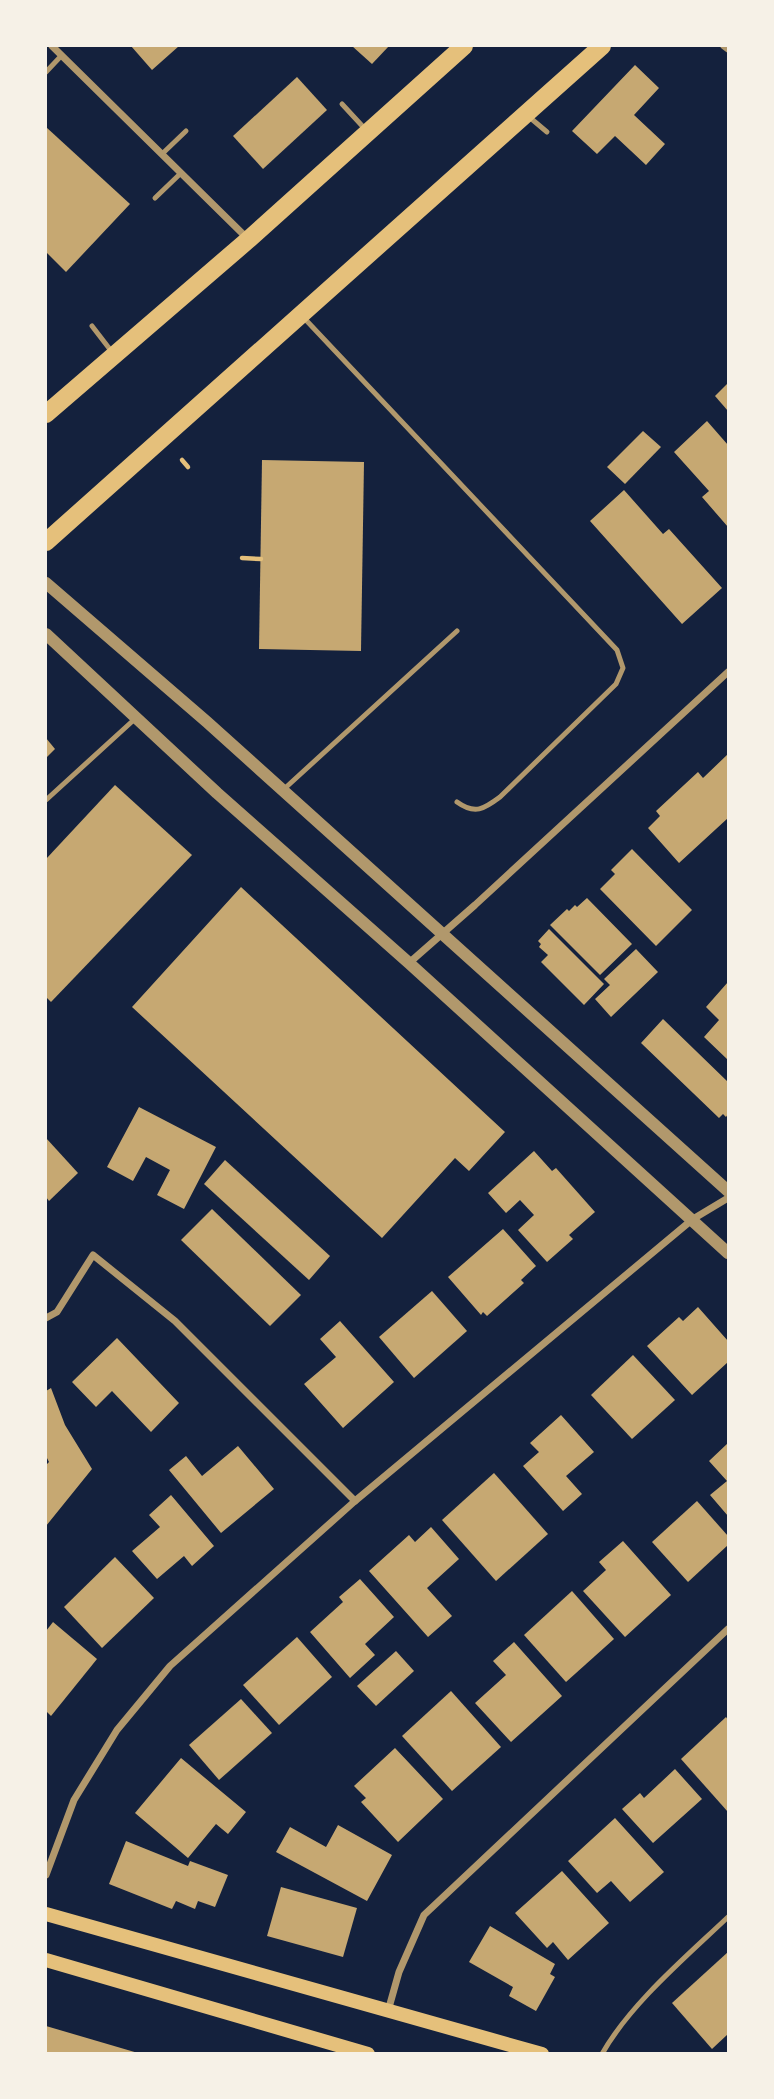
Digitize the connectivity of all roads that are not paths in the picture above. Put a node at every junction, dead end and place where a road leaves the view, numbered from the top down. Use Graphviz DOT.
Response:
graph roads {
  1 [pos="51,46"];
  2 [pos="464,46"];
  3 [pos="602,46"];
  4 [pos="724,46"];
  5 [pos="729,49"];
  6 [pos="62,55"];
  7 [pos="46,72"];
  8 [pos="342,104"];
  9 [pos="525,114"];
  10 [pos="186,131"];
  11 [pos="368,132"];
  12 [pos="547,132"];
  13 [pos="162,154"];
  14 [pos="181,173"];
  15 [pos="155,198"];
  16 [pos="248,240"];
  17 [pos="301,314"];
  18 [pos="92,326"];
  19 [pos="114,355"];
  20 [pos="46,414"];
  21 [pos="46,542"];
  22 [pos="46,583"];
  23 [pos="457,631"];
  24 [pos="46,634"];
  25 [pos="729,672"];
  26 [pos="137,718"];
  27 [pos="283,790"];
  28 [pos="46,800"];
  29 [pos="457,802"];
  30 [pos="443,932"];
  31 [pos="409,962"];
  32 [pos="729,1191"];
  33 [pos="729,1198"];
  34 [pos="694,1219"];
  35 [pos="729,1253"];
  36 [pos="46,1318"];
  37 [pos="355,1501"];
  38 [pos="729,1629"];
  39 [pos="46,1875"];
  40 [pos="46,1914"];
  41 [pos="729,1917"];
  42 [pos="46,1960"];
  43 [pos="387,2011"];
  44 [pos="368,2053"];
  45 [pos="542,2053"];
  46 [pos="602,2053"];
  1 -- 6 [label="street"];
  2 -- 11 [label="main road"];
  3 -- 9 [label="main road"];
  4 -- 5 [label="street"];
  6 -- 7 [label="lane"];
  6 -- 13 [label="street"];
  8 -- 11 [label="lane"];
  9 -- 12 [label="lane"];
  9 -- 17 [label="main road"];
  10 -- 13 [label="lane"];
  11 -- 16 [label="main road"];
  13 -- 14 [label="street"];
  14 -- 15 [label="lane"];
  14 -- 16 [label="street"];
  16 -- 19 [label="main road"];
  17 -- 21 [label="main road"];
  17 -- 29 [label="lane"];
  18 -- 19 [label="lane"];
  19 -- 20 [label="main road"];
  22 -- 27 [label="street"];
  23 -- 27 [label="lane"];
  24 -- 26 [label="street"];
  25 -- 30 [label="street"];
  26 -- 28 [label="lane"];
  26 -- 31 [label="street"];
  27 -- 30 [label="street"];
  30 -- 31 [label="street"];
  30 -- 32 [label="street"];
  31 -- 34 [label="street"];
  33 -- 34 [label="street"];
  34 -- 35 [label="street"];
  34 -- 37 [label="street"];
  36 -- 37 [label="street"];
  37 -- 39 [label="street"];
  38 -- 43 [label="street"];
  40 -- 43 [label="main road"];
  41 -- 46 [label="lane"];
  42 -- 44 [label="main road"];
  43 -- 45 [label="main road"];
}
